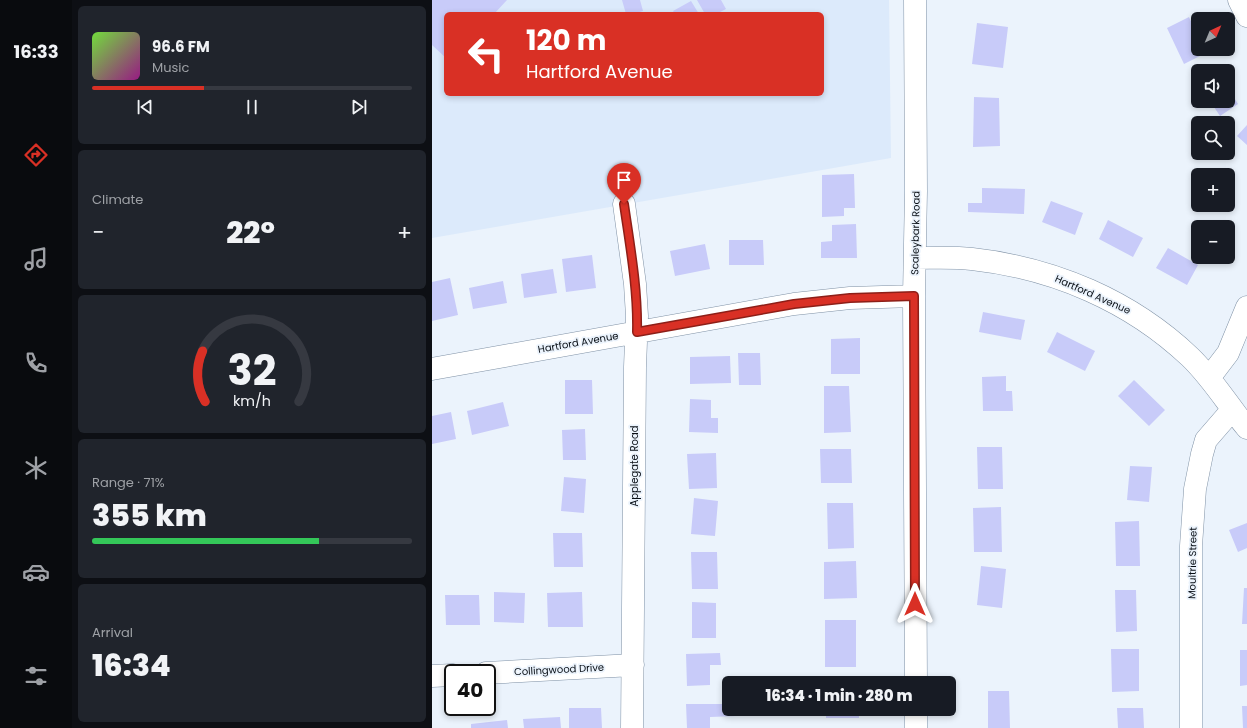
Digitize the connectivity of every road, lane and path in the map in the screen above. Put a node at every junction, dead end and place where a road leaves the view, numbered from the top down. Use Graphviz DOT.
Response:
graph roads {
  1 [pos="915,0"];
  2 [pos="1239,0"];
  3 [pos="1247,16"];
  4 [pos="624,204"];
  5 [pos="915,258"];
  6 [pos="914,296"];
  7 [pos="1247,307"];
  8 [pos="637,332"];
  9 [pos="432,369"];
  10 [pos="1209,378"];
  11 [pos="1232,410"];
  12 [pos="1247,428"];
  13 [pos="633,665"];
  14 [pos="496,672"];
  15 [pos="444,675"];
  16 [pos="432,676"];
  17 [pos="916,676"];
  18 [pos="916,716"];
  19 [pos="632,728"];
  20 [pos="916,728"];
  21 [pos="1191,728"];
  1 -- 5 [label="street, Scaleybark Road"];
  2 -- 3 [label="street"];
  4 -- 8 [label="street, Applegate Road"];
  5 -- 6 [label="street, Scaleybark Road"];
  5 -- 10 [label="street, Hartford Avenue"];
  6 -- 8 [label="street, Hartford Avenue"];
  6 -- 17 [label="street, Scaleybark Road"];
  7 -- 10 [label="street"];
  8 -- 9 [label="street, Hartford Avenue"];
  8 -- 13 [label="street, Applegate Road"];
  10 -- 11 [label="street, Hartford Avenue"];
  11 -- 12 [label="street, Hartford Avenue"];
  11 -- 21 [label="street, Moultrie Street"];
  13 -- 14 [label="street, Collingwood Drive"];
  13 -- 19 [label="street, Applegate Road"];
  15 -- 16 [label="street"];
  18 -- 20 [label="street"];
}
